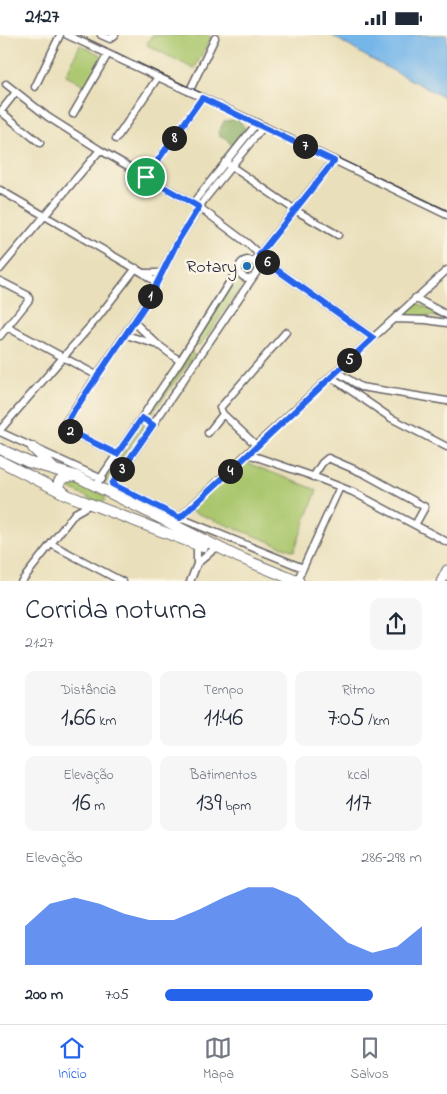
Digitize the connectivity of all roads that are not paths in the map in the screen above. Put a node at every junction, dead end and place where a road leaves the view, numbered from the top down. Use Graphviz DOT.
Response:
graph roads {
  1 [pos="60,35"];
  2 [pos="67,35"];
  3 [pos="101,35"];
  4 [pos="115,36"];
  5 [pos="215,38"];
  6 [pos="108,55"];
  7 [pos="158,77"];
  8 [pos="6,84"];
  9 [pos="35,87"];
  10 [pos="16,92"];
  11 [pos="189,92"];
  12 [pos="202,98"];
  13 [pos="0,111"];
  14 [pos="73,113"];
  15 [pos="260,125"];
  16 [pos="116,139"];
  17 [pos="40,143"];
  18 [pos="100,150"];
  19 [pos="334,161"];
  20 [pos="228,164"];
  21 [pos="146,177"];
  22 [pos="0,190"];
  23 [pos="193,203"];
  24 [pos="199,207"];
  25 [pos="295,210"];
  26 [pos="447,215"];
  27 [pos="45,216"];
  28 [pos="338,235"];
  29 [pos="259,255"];
  30 [pos="254,261"];
  31 [pos="239,267"];
  32 [pos="136,268"];
  33 [pos="0,269"];
  34 [pos="447,270"];
  35 [pos="143,273"];
  36 [pos="162,273"];
  37 [pos="254,276"];
  38 [pos="0,281"];
  39 [pos="157,283"];
  40 [pos="415,299"];
  41 [pos="447,315"];
  42 [pos="394,319"];
  43 [pos="134,322"];
  44 [pos="447,323"];
  45 [pos="7,327"];
  46 [pos="286,332"];
  47 [pos="126,335"];
  48 [pos="0,336"];
  49 [pos="373,338"];
  50 [pos="156,344"];
  51 [pos="190,346"];
  52 [pos="202,353"];
  53 [pos="63,358"];
  54 [pos="180,361"];
  55 [pos="337,371"];
  56 [pos="98,376"];
  57 [pos="331,377"];
  58 [pos="366,388"];
  59 [pos="361,397"];
  60 [pos="447,401"];
  61 [pos="223,415"];
  62 [pos="142,418"];
  63 [pos="153,425"];
  64 [pos="0,431"];
  65 [pos="208,433"];
  66 [pos="256,445"];
  67 [pos="447,447"];
  68 [pos="33,448"];
  69 [pos="0,449"];
  70 [pos="117,454"];
  71 [pos="248,454"];
  72 [pos="0,461"];
  73 [pos="53,469"];
  74 [pos="76,476"];
  75 [pos="313,477"];
  76 [pos="99,482"];
  77 [pos="340,487"];
  78 [pos="110,489"];
  79 [pos="70,496"];
  80 [pos="93,505"];
  81 [pos="75,513"];
  82 [pos="176,521"];
  83 [pos="415,525"];
  84 [pos="447,542"];
  85 [pos="51,544"];
  86 [pos="197,545"];
  87 [pos="213,550"];
  88 [pos="238,557"];
  89 [pos="197,564"];
  90 [pos="303,568"];
  91 [pos="447,571"];
  92 [pos="21,581"];
  93 [pos="123,581"];
  94 [pos="190,581"];
  95 [pos="298,581"];
  96 [pos="442,581"];
  1 -- 9 [label="street"];
  2 -- 6 [label="street"];
  3 -- 4 [label="street"];
  5 -- 11 [label="street"];
  6 -- 7 [label="street"];
  6 -- 14 [label="street"];
  7 -- 11 [label="street"];
  7 -- 16 [label="street"];
  8 -- 10 [label="street"];
  10 -- 13 [label="street"];
  10 -- 18 [label="street"];
  11 -- 12 [label="street"];
  12 -- 15 [label="street"];
  12 -- 21 [label="street"];
  13 -- 17 [label="street"];
  15 -- 19 [label="street"];
  15 -- 20 [label="street"];
  18 -- 21 [label="street"];
  18 -- 27 [label="street"];
  19 -- 25 [label="street"];
  19 -- 26 [label="street"];
  20 -- 23 [label="street"];
  20 -- 24 [label="street"];
  20 -- 25 [label="street"];
  21 -- 23 [label="street"];
  22 -- 27 [label="street"];
  23 -- 24 [label="street"];
  24 -- 29 [label="street"];
  24 -- 36 [label="street"];
  25 -- 28 [label="street"];
  25 -- 29 [label="street"];
  27 -- 32 [label="street"];
  27 -- 33 [label="street"];
  29 -- 30 [label="street"];
  29 -- 49 [label="street"];
  30 -- 31 [label="street"];
  30 -- 37 [label="street"];
  31 -- 37 [label="street"];
  31 -- 51 [label="street"];
  32 -- 35 [label="street"];
  32 -- 53 [label="street"];
  34 -- 40 [label="street"];
  35 -- 36 [label="street"];
  35 -- 39 [label="street"];
  36 -- 39 [label="street"];
  37 -- 52 [label="street"];
  38 -- 45 [label="street"];
  39 -- 43 [label="street"];
  40 -- 41 [label="street"];
  40 -- 42 [label="street"];
  42 -- 44 [label="street"];
  42 -- 49 [label="street"];
  43 -- 47 [label="street"];
  43 -- 50 [label="street"];
  45 -- 48 [label="street"];
  45 -- 53 [label="street"];
  46 -- 61 [label="street"];
  47 -- 50 [label="street"];
  47 -- 56 [label="street"];
  49 -- 55 [label="street"];
  50 -- 54 [label="street"];
  51 -- 52 [label="street"];
  51 -- 54 [label="street"];
  52 -- 63 [label="street"];
  53 -- 56 [label="street"];
  53 -- 64 [label="street"];
  54 -- 62 [label="street"];
  55 -- 57 [label="street"];
  55 -- 58 [label="street"];
  56 -- 70 [label="street"];
  57 -- 59 [label="street"];
  57 -- 66 [label="street"];
  58 -- 59 [label="street"];
  58 -- 60 [label="street"];
  59 -- 67 [label="street"];
  61 -- 65 [label="street"];
  61 -- 66 [label="street"];
  62 -- 63 [label="street"];
  62 -- 70 [label="street"];
  63 -- 78 [label="street"];
  64 -- 68 [label="street"];
  66 -- 71 [label="street"];
  68 -- 73 [label="main road"];
  68 -- 76 [label="street"];
  69 -- 73 [label="main road"];
  70 -- 76 [label="street"];
  71 -- 75 [label="street"];
  71 -- 82 [label="street"];
  72 -- 79 [label="main road"];
  73 -- 74 [label="main road"];
  74 -- 76 [label="main road"];
  74 -- 79 [label="main road"];
  75 -- 77 [label="street"];
  75 -- 83 [label="street"];
  76 -- 78 [label="main road"];
  77 -- 83 [label="street"];
  77 -- 90 [label="street"];
  78 -- 80 [label="main road"];
  78 -- 82 [label="main road"];
  79 -- 80 [label="main road"];
  79 -- 81 [label="street"];
  80 -- 81 [label="street"];
  80 -- 86 [label="main road"];
  81 -- 85 [label="street"];
  82 -- 88 [label="main road"];
  82 -- 90 [label="street"];
  83 -- 84 [label="street"];
  85 -- 92 [label="street"];
  85 -- 93 [label="street"];
  86 -- 87 [label="main road"];
  86 -- 89 [label="street"];
  87 -- 88 [label="main road"];
  87 -- 89 [label="street"];
  88 -- 95 [label="main road"];
  89 -- 94 [label="street"];
  90 -- 95 [label="street"];
  91 -- 96 [label="main road"];
}
